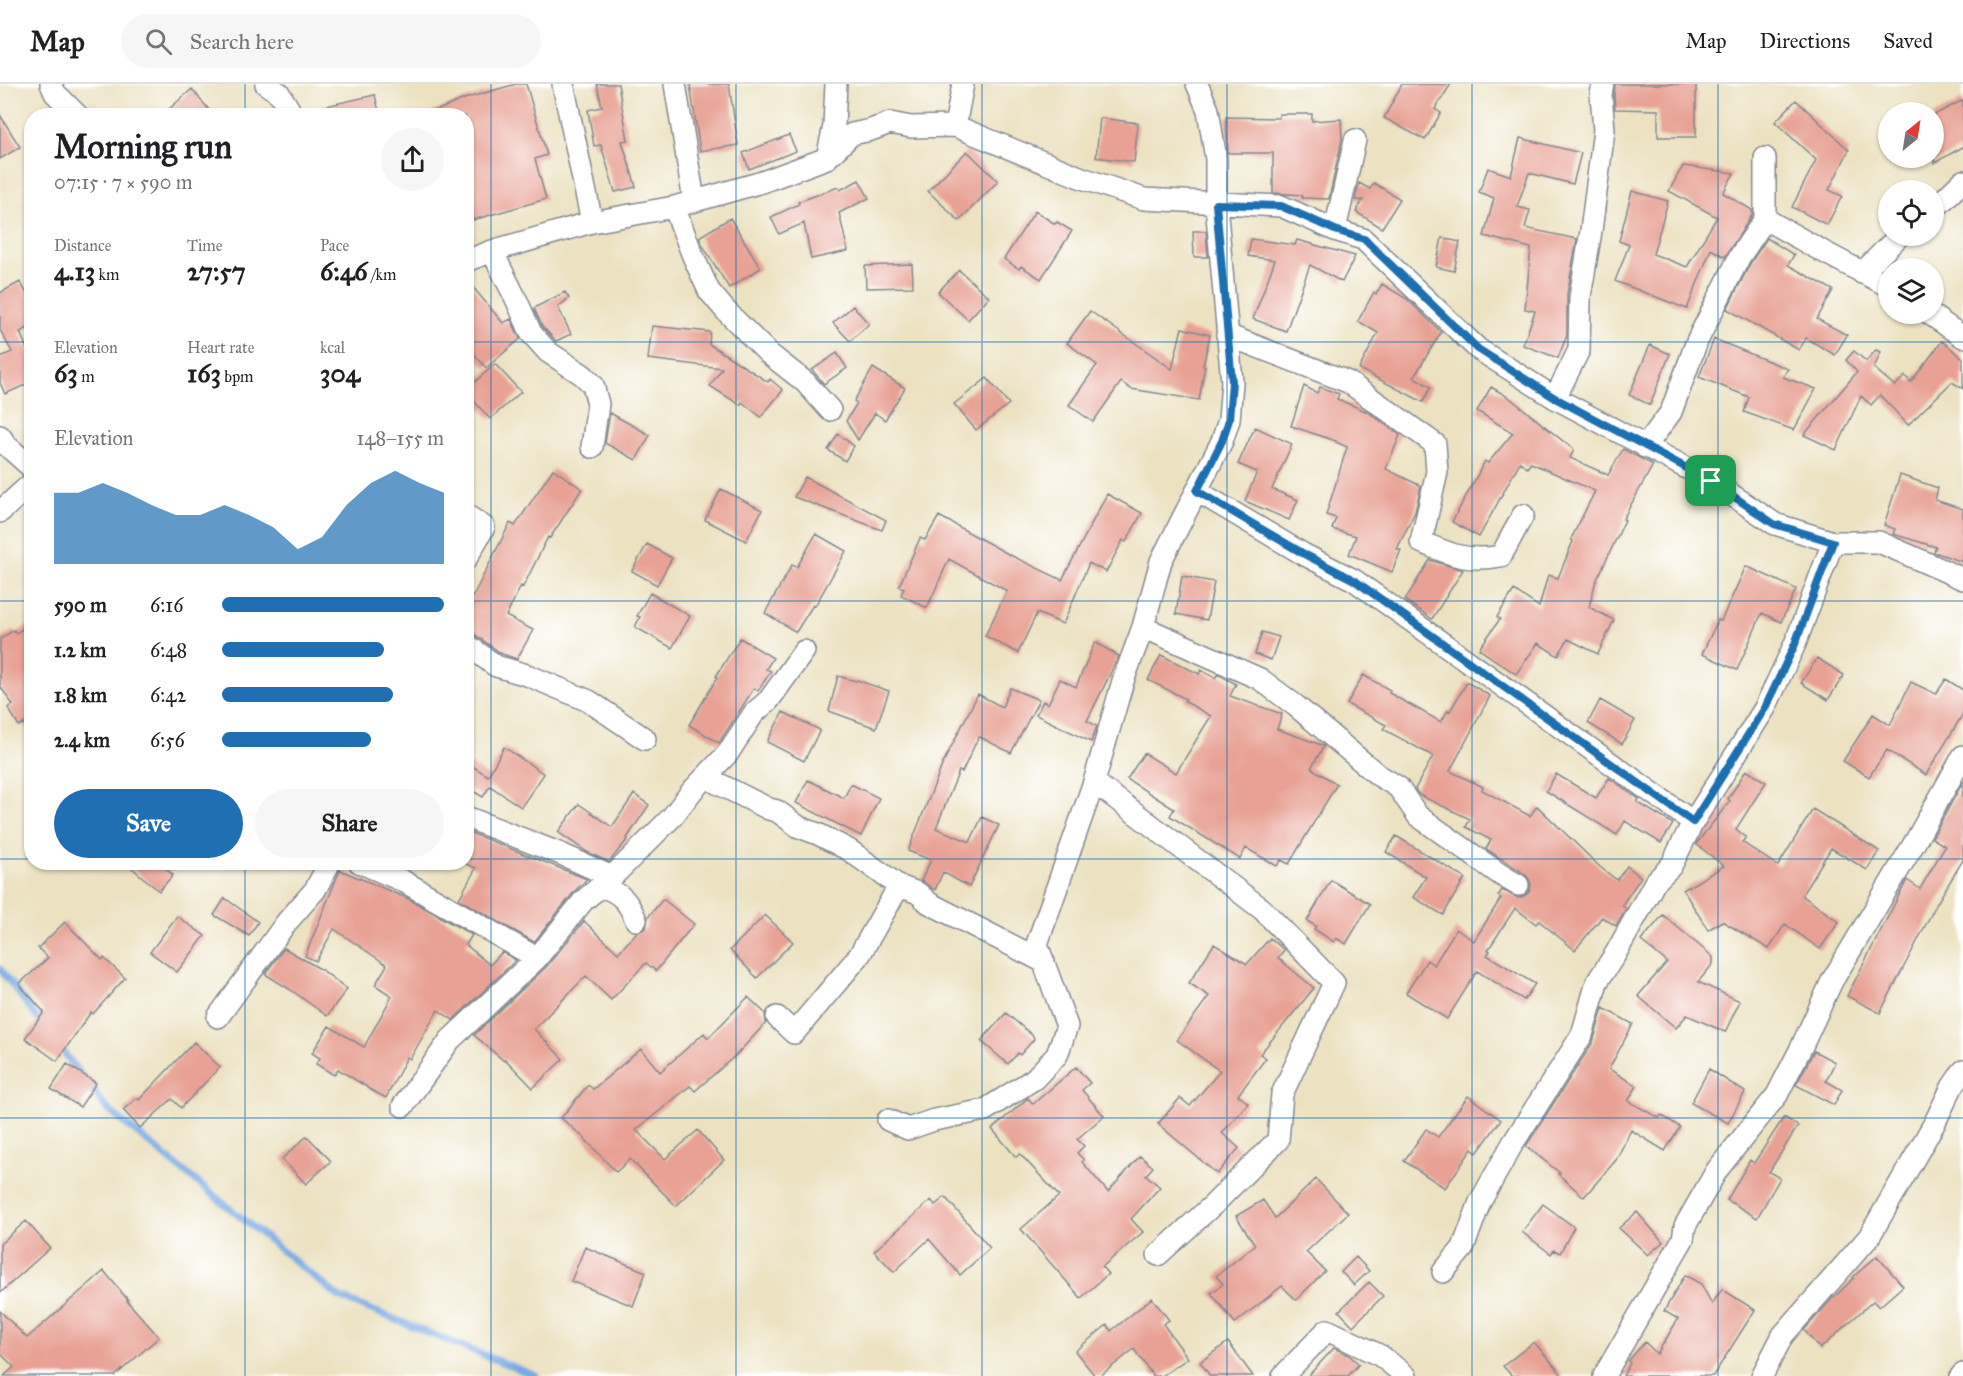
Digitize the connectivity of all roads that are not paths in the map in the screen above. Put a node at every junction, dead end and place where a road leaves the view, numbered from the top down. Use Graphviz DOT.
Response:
graph roads {
  1 [pos="51,84"];
  2 [pos="266,84"];
  3 [pos="563,84"];
  4 [pos="675,84"];
  5 [pos="836,84"];
  6 [pos="963,84"];
  7 [pos="1197,84"];
  8 [pos="1603,84"];
  9 [pos="70,108"];
  10 [pos="288,108"];
  11 [pos="955,126"];
  12 [pos="1355,140"];
  13 [pos="827,158"];
  14 [pos="1765,158"];
  15 [pos="1963,181"];
  16 [pos="1944,199"];
  17 [pos="694,201"];
  18 [pos="1216,204"];
  19 [pos="674,207"];
  20 [pos="1765,219"];
  21 [pos="592,222"];
  22 [pos="1335,230"];
  23 [pos="1889,246"];
  24 [pos="492,251"];
  25 [pos="474,258"];
  26 [pos="1862,273"];
  27 [pos="1878,281"];
  28 [pos="1944,324"];
  29 [pos="1227,335"];
  30 [pos="1963,337"];
  31 [pos="1555,398"];
  32 [pos="830,410"];
  33 [pos="0,436"];
  34 [pos="592,447"];
  35 [pos="1646,447"];
  36 [pos="24,461"];
  37 [pos="24,490"];
  38 [pos="1197,491"];
  39 [pos="0,512"];
  40 [pos="1523,515"];
  41 [pos="474,520"];
  42 [pos="1833,542"];
  43 [pos="474,545"];
  44 [pos="1963,579"];
  45 [pos="1143,627"];
  46 [pos="474,650"];
  47 [pos="804,651"];
  48 [pos="645,739"];
  49 [pos="1963,756"];
  50 [pos="708,775"];
  51 [pos="1094,782"];
  52 [pos="474,820"];
  53 [pos="1693,822"];
  54 [pos="326,870"];
  55 [pos="378,870"];
  56 [pos="606,881"];
  57 [pos="1518,885"];
  58 [pos="899,886"];
  59 [pos="636,920"];
  60 [pos="537,958"];
  61 [pos="1044,962"];
  62 [pos="218,1017"];
  63 [pos="777,1017"];
  64 [pos="1963,1071"];
  65 [pos="403,1106"];
  66 [pos="888,1120"];
  67 [pos="1158,1255"];
  68 [pos="1443,1272"];
  69 [pos="1282,1376"];
  70 [pos="1406,1376"];
  71 [pos="1604,1376"];
  72 [pos="1762,1376"];
  1 -- 9 [label="street"];
  2 -- 10 [label="street"];
  3 -- 21 [label="street"];
  4 -- 17 [label="street"];
  5 -- 13 [label="street"];
  6 -- 11 [label="street"];
  7 -- 18 [label="street"];
  8 -- 31 [label="street"];
  11 -- 13 [label="street"];
  11 -- 18 [label="street"];
  12 -- 22 [label="street"];
  13 -- 17 [label="street"];
  14 -- 20 [label="street"];
  15 -- 16 [label="street"];
  17 -- 19 [label="street"];
  18 -- 22 [label="street"];
  18 -- 29 [label="street"];
  19 -- 21 [label="street"];
  19 -- 32 [label="street"];
  20 -- 26 [label="street"];
  20 -- 35 [label="street"];
  21 -- 24 [label="street"];
  22 -- 31 [label="street"];
  23 -- 26 [label="street"];
  24 -- 25 [label="street"];
  24 -- 34 [label="street"];
  26 -- 27 [label="street"];
  28 -- 30 [label="street"];
  29 -- 38 [label="street"];
  29 -- 40 [label="street"];
  31 -- 35 [label="street"];
  33 -- 36 [label="street"];
  35 -- 42 [label="street"];
  37 -- 39 [label="street"];
  38 -- 45 [label="street"];
  38 -- 53 [label="street"];
  41 -- 43 [label="street"];
  42 -- 44 [label="street"];
  42 -- 53 [label="street"];
  45 -- 51 [label="street"];
  45 -- 57 [label="street"];
  46 -- 48 [label="street"];
  47 -- 50 [label="street"];
  49 -- 71 [label="street"];
  50 -- 56 [label="street"];
  50 -- 58 [label="street"];
  51 -- 61 [label="street"];
  51 -- 67 [label="street"];
  52 -- 56 [label="street"];
  53 -- 68 [label="street"];
  54 -- 62 [label="street"];
  55 -- 60 [label="street"];
  56 -- 59 [label="street"];
  56 -- 60 [label="street"];
  58 -- 61 [label="street"];
  58 -- 63 [label="street"];
  60 -- 65 [label="street"];
  61 -- 66 [label="street"];
  64 -- 72 [label="street"];
  69 -- 70 [label="street"];
}
